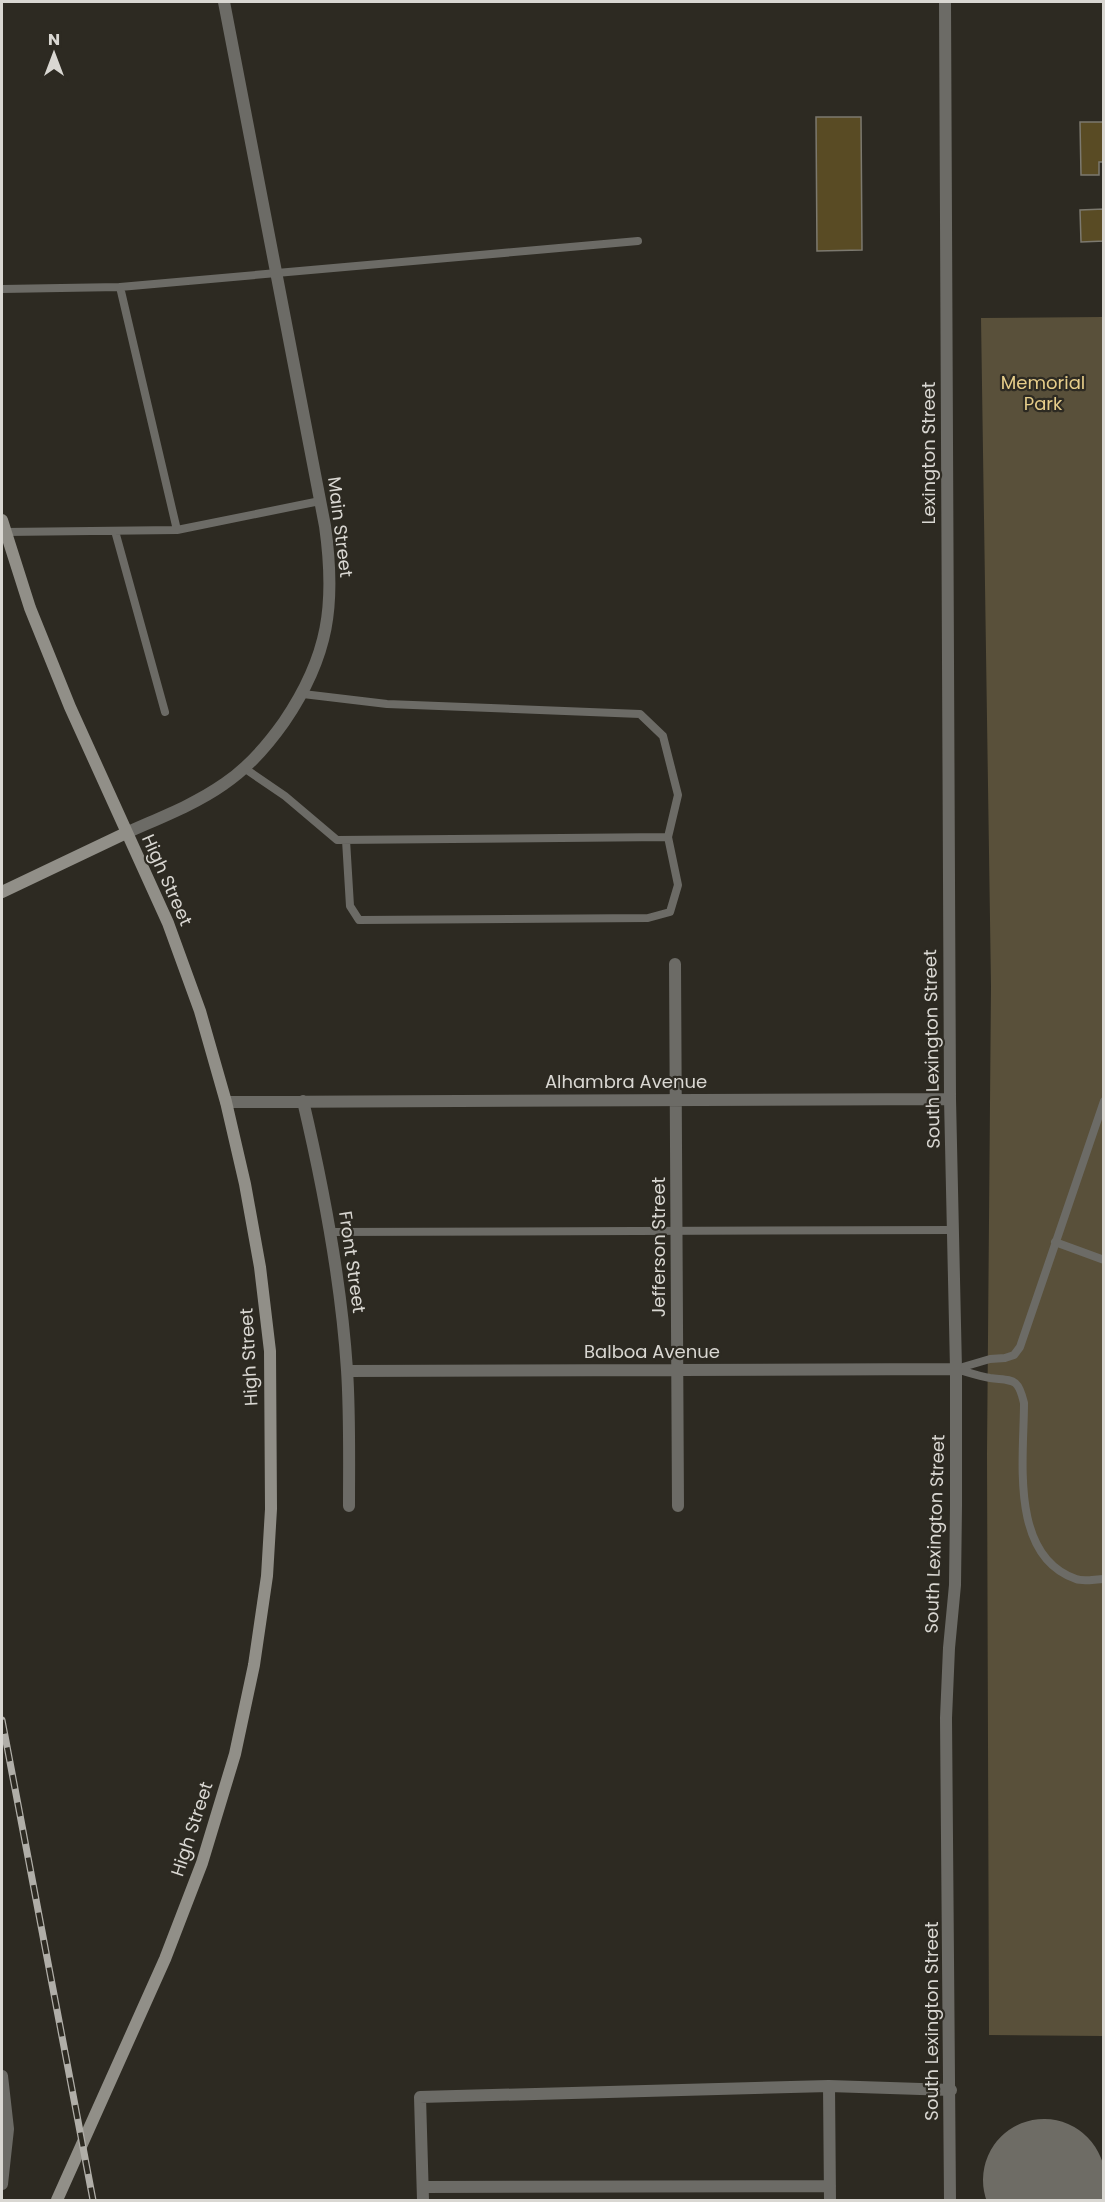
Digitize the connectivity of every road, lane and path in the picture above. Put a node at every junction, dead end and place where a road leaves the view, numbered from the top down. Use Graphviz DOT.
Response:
graph roads {
  1 [pos="224,2"];
  2 [pos="945,2"];
  3 [pos="638,241"];
  4 [pos="277,274"];
  5 [pos="120,287"];
  6 [pos="2,290"];
  7 [pos="320,501"];
  8 [pos="3,526"];
  9 [pos="177,530"];
  10 [pos="115,531"];
  11 [pos="303,694"];
  12 [pos="165,712"];
  13 [pos="244,768"];
  14 [pos="126,834"];
  15 [pos="668,837"];
  16 [pos="346,840"];
  17 [pos="2,892"];
  18 [pos="949,905"];
  19 [pos="675,964"];
  20 [pos="950,1099"];
  21 [pos="676,1100"];
  22 [pos="303,1101"];
  23 [pos="1104,1101"];
  24 [pos="226,1102"];
  25 [pos="677,1230"];
  26 [pos="953,1230"];
  27 [pos="331,1232"];
  28 [pos="1055,1242"];
  29 [pos="1104,1260"];
  30 [pos="956,1369"];
  31 [pos="678,1370"];
  32 [pos="347,1371"];
  33 [pos="349,1506"];
  34 [pos="678,1506"];
  35 [pos="1104,1579"];
  36 [pos="2,2076"];
  37 [pos="829,2086"];
  38 [pos="951,2090"];
  39 [pos="2,2184"];
  40 [pos="830,2186"];
  41 [pos="423,2187"];
  42 [pos="57,2200"];
  43 [pos="423,2200"];
  44 [pos="830,2200"];
  45 [pos="950,2200"];
  1 -- 4 [label="street, Main Street"];
  2 -- 18 [label="street, Lexington Street"];
  3 -- 4 [label="lane"];
  4 -- 5 [label="lane"];
  4 -- 7 [label="street, Main Street"];
  5 -- 6 [label="lane"];
  5 -- 9 [label="lane"];
  7 -- 9 [label="lane"];
  7 -- 11 [label="street, Main Street"];
  8 -- 10 [label="lane"];
  8 -- 14 [label="main road, High Street"];
  9 -- 10 [label="lane"];
  10 -- 12 [label="lane"];
  11 -- 13 [label="street, Main Street"];
  11 -- 15 [label="lane"];
  13 -- 14 [label="street, Main Street"];
  13 -- 16 [label="lane"];
  14 -- 17 [label="main road, Main Street"];
  14 -- 24 [label="main road, High Street"];
  15 -- 16 [label="lane"];
  15 -- 16 [label="lane"];
  18 -- 20 [label="street, South Lexington Street"];
  19 -- 21 [label="street, Jefferson Street"];
  20 -- 21 [label="street, Alhambra Avenue"];
  20 -- 26 [label="street, South Lexington Street"];
  21 -- 22 [label="street, Alhambra Avenue"];
  21 -- 25 [label="street, Jefferson Street"];
  22 -- 24 [label="street"];
  22 -- 27 [label="street, Front Street"];
  23 -- 28 [label="lane"];
  24 -- 42 [label="main road, High Street"];
  25 -- 26 [label="lane"];
  25 -- 27 [label="lane"];
  25 -- 31 [label="street, Jefferson Street"];
  26 -- 30 [label="street, South Lexington Street"];
  27 -- 32 [label="street, Front Street"];
  28 -- 29 [label="lane"];
  28 -- 30 [label="lane"];
  30 -- 31 [label="street, Balboa Avenue"];
  30 -- 35 [label="lane"];
  30 -- 38 [label="street, South Lexington Street"];
  31 -- 32 [label="street, Balboa Avenue"];
  31 -- 34 [label="street, Jefferson Street"];
  32 -- 33 [label="street, Front Street"];
  36 -- 39 [label="street"];
  37 -- 38 [label="street"];
  37 -- 40 [label="street"];
  37 -- 41 [label="street"];
  38 -- 45 [label="street, South Lexington Street"];
  40 -- 41 [label="street"];
  40 -- 44 [label="street"];
  41 -- 43 [label="street"];
}
